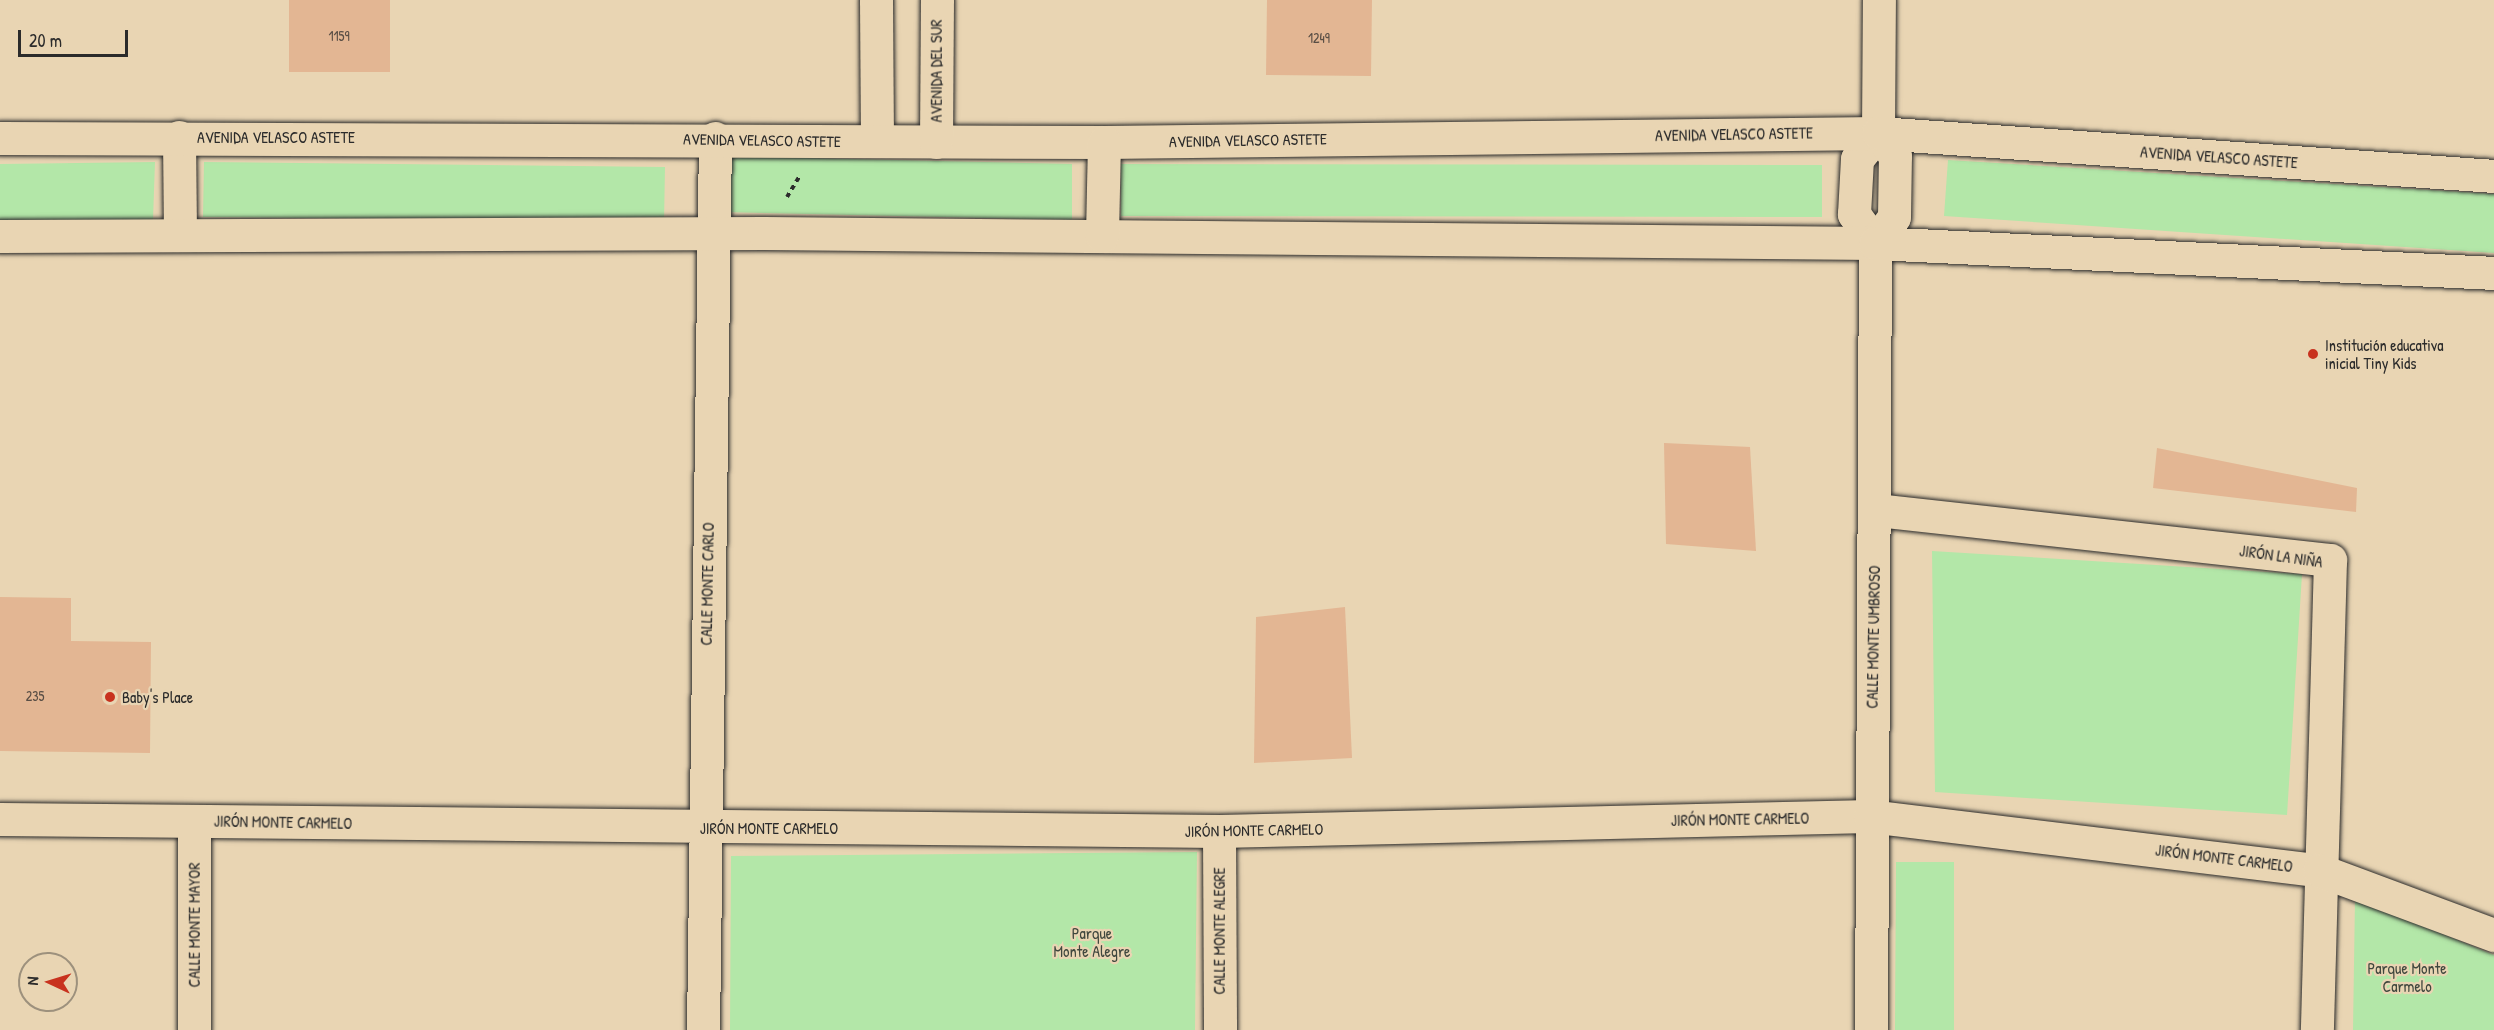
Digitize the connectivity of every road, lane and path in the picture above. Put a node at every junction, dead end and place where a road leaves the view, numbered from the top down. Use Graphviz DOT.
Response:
graph roads {
  1 [pos="876,0"];
  2 [pos="937,0"];
  3 [pos="1880,0"];
  4 [pos="1878,133"];
  5 [pos="179,137"];
  6 [pos="0,138"];
  7 [pos="715,138"];
  8 [pos="823,141"];
  9 [pos="878,141"];
  10 [pos="936,142"];
  11 [pos="1104,142"];
  12 [pos="2494,176"];
  13 [pos="714,233"];
  14 [pos="764,233"];
  15 [pos="180,235"];
  16 [pos="0,236"];
  17 [pos="1102,236"];
  18 [pos="1875,243"];
  19 [pos="2494,273"];
  20 [pos="1876,510"];
  21 [pos="1870,816"];
  22 [pos="0,819"];
  23 [pos="194,821"];
  24 [pos="702,828"];
  25 [pos="1219,831"];
  26 [pos="2319,870"];
  27 [pos="2494,935"];
  28 [pos="194,1030"];
  29 [pos="703,1030"];
  30 [pos="1220,1030"];
  31 [pos="1871,1030"];
  32 [pos="2318,1030"];
  1 -- 9 [label="street"];
  2 -- 10 [label="street, AVENIDA DEL SUR"];
  3 -- 4 [label="street"];
  4 -- 11 [label="street, AVENIDA VELASCO ASTETE"];
  4 -- 12 [label="street, AVENIDA VELASCO ASTETE"];
  4 -- 18 [label="street"];
  5 -- 6 [label="street, AVENIDA VELASCO ASTETE"];
  5 -- 7 [label="street, AVENIDA VELASCO ASTETE"];
  5 -- 15 [label="street"];
  7 -- 8 [label="street, AVENIDA VELASCO ASTETE"];
  7 -- 13 [label="street, CALLE MONTE CARLO"];
  8 -- 9 [label="street, AVENIDA VELASCO ASTETE"];
  8 -- 14 [label="path"];
  9 -- 10 [label="street, AVENIDA VELASCO ASTETE"];
  10 -- 11 [label="street, AVENIDA VELASCO ASTETE"];
  11 -- 17 [label="street"];
  13 -- 14 [label="street"];
  13 -- 15 [label="street"];
  13 -- 24 [label="street, CALLE MONTE CARLO"];
  14 -- 17 [label="street"];
  15 -- 16 [label="street"];
  17 -- 18 [label="street"];
  18 -- 19 [label="street"];
  18 -- 20 [label="street, CALLE MONTE UMBROSO"];
  20 -- 21 [label="street, CALLE MONTE UMBROSO"];
  20 -- 26 [label="street, JIRÓN LA NIÑA"];
  21 -- 25 [label="street, JIRÓN MONTE CARMELO"];
  21 -- 26 [label="street, JIRÓN MONTE CARMELO"];
  21 -- 31 [label="street, CALLE MONTE UMBROSO"];
  22 -- 23 [label="street, JIRÓN MONTE CARMELO"];
  23 -- 24 [label="street, JIRÓN MONTE CARMELO"];
  23 -- 28 [label="street, CALLE MONTE MAYOR"];
  24 -- 25 [label="street, JIRÓN MONTE CARMELO"];
  24 -- 29 [label="street, CALLE MONTE CARLO"];
  25 -- 30 [label="street, CALLE MONTE ALEGRE"];
  26 -- 27 [label="street, JIRÓN MONTE CARMELO"];
  26 -- 32 [label="street, JIRÓN LA NIÑA"];
}
